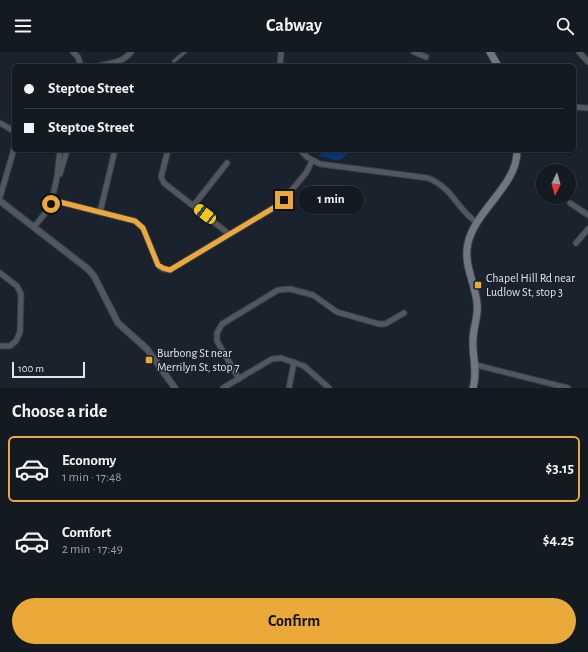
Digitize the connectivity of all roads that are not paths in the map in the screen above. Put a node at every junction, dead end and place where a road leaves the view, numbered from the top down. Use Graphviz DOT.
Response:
graph roads {
  1 [pos="73,52"];
  2 [pos="131,52"];
  3 [pos="185,52"];
  4 [pos="281,52"];
  5 [pos="414,52"];
  6 [pos="490,52"];
  7 [pos="579,52"];
  8 [pos="426,57"];
  9 [pos="174,61"];
  10 [pos="588,62"];
  11 [pos="80,64"];
  12 [pos="107,64"];
  13 [pos="280,64"];
  14 [pos="497,64"];
  15 [pos="576,107"];
  16 [pos="588,108"];
  17 [pos="0,123"];
  18 [pos="12,130"];
  19 [pos="13,152"];
  20 [pos="60,152"];
  21 [pos="66,152"];
  22 [pos="115,152"];
  23 [pos="167,152"];
  24 [pos="302,152"];
  25 [pos="517,152"];
  26 [pos="312,161"];
  27 [pos="227,163"];
  28 [pos="57,180"];
  29 [pos="0,197"];
  30 [pos="52,200"];
  31 [pos="0,201"];
  32 [pos="572,204"];
  33 [pos="194,205"];
  34 [pos="100,212"];
  35 [pos="588,215"];
  36 [pos="476,222"];
  37 [pos="34,227"];
  38 [pos="588,229"];
  39 [pos="229,234"];
  40 [pos="576,244"];
  41 [pos="0,273"];
  42 [pos="404,313"];
  43 [pos="0,346"];
  44 [pos="294,362"];
  45 [pos="476,365"];
  46 [pos="239,379"];
  47 [pos="175,388"];
  48 [pos="223,388"];
  49 [pos="289,388"];
  50 [pos="329,388"];
  51 [pos="473,388"];
  52 [pos="568,388"];
  1 -- 11 [label="street"];
  2 -- 12 [label="street"];
  3 -- 9 [label="lane"];
  4 -- 13 [label="street"];
  5 -- 8 [label="street"];
  6 -- 14 [label="main road"];
  7 -- 10 [label="street"];
  15 -- 16 [label="street"];
  17 -- 18 [label="street"];
  19 -- 29 [label="street"];
  20 -- 28 [label="street"];
  21 -- 28 [label="street"];
  22 -- 34 [label="street"];
  23 -- 33 [label="street"];
  24 -- 26 [label="street"];
  25 -- 36 [label="main road"];
  26 -- 36 [label="street"];
  26 -- 39 [label="street"];
  27 -- 33 [label="street"];
  28 -- 30 [label="street"];
  30 -- 34 [label="street"];
  30 -- 37 [label="street"];
  31 -- 37 [label="street"];
  32 -- 35 [label="street"];
  33 -- 39 [label="street"];
  34 -- 39 [label="street"];
  36 -- 45 [label="main road"];
  37 -- 47 [label="street"];
  38 -- 40 [label="street"];
  41 -- 43 [label="street"];
  42 -- 46 [label="street"];
  44 -- 46 [label="street"];
  44 -- 49 [label="street"];
  44 -- 50 [label="street"];
  45 -- 51 [label="main road"];
  45 -- 52 [label="street"];
  46 -- 48 [label="street"];
}
